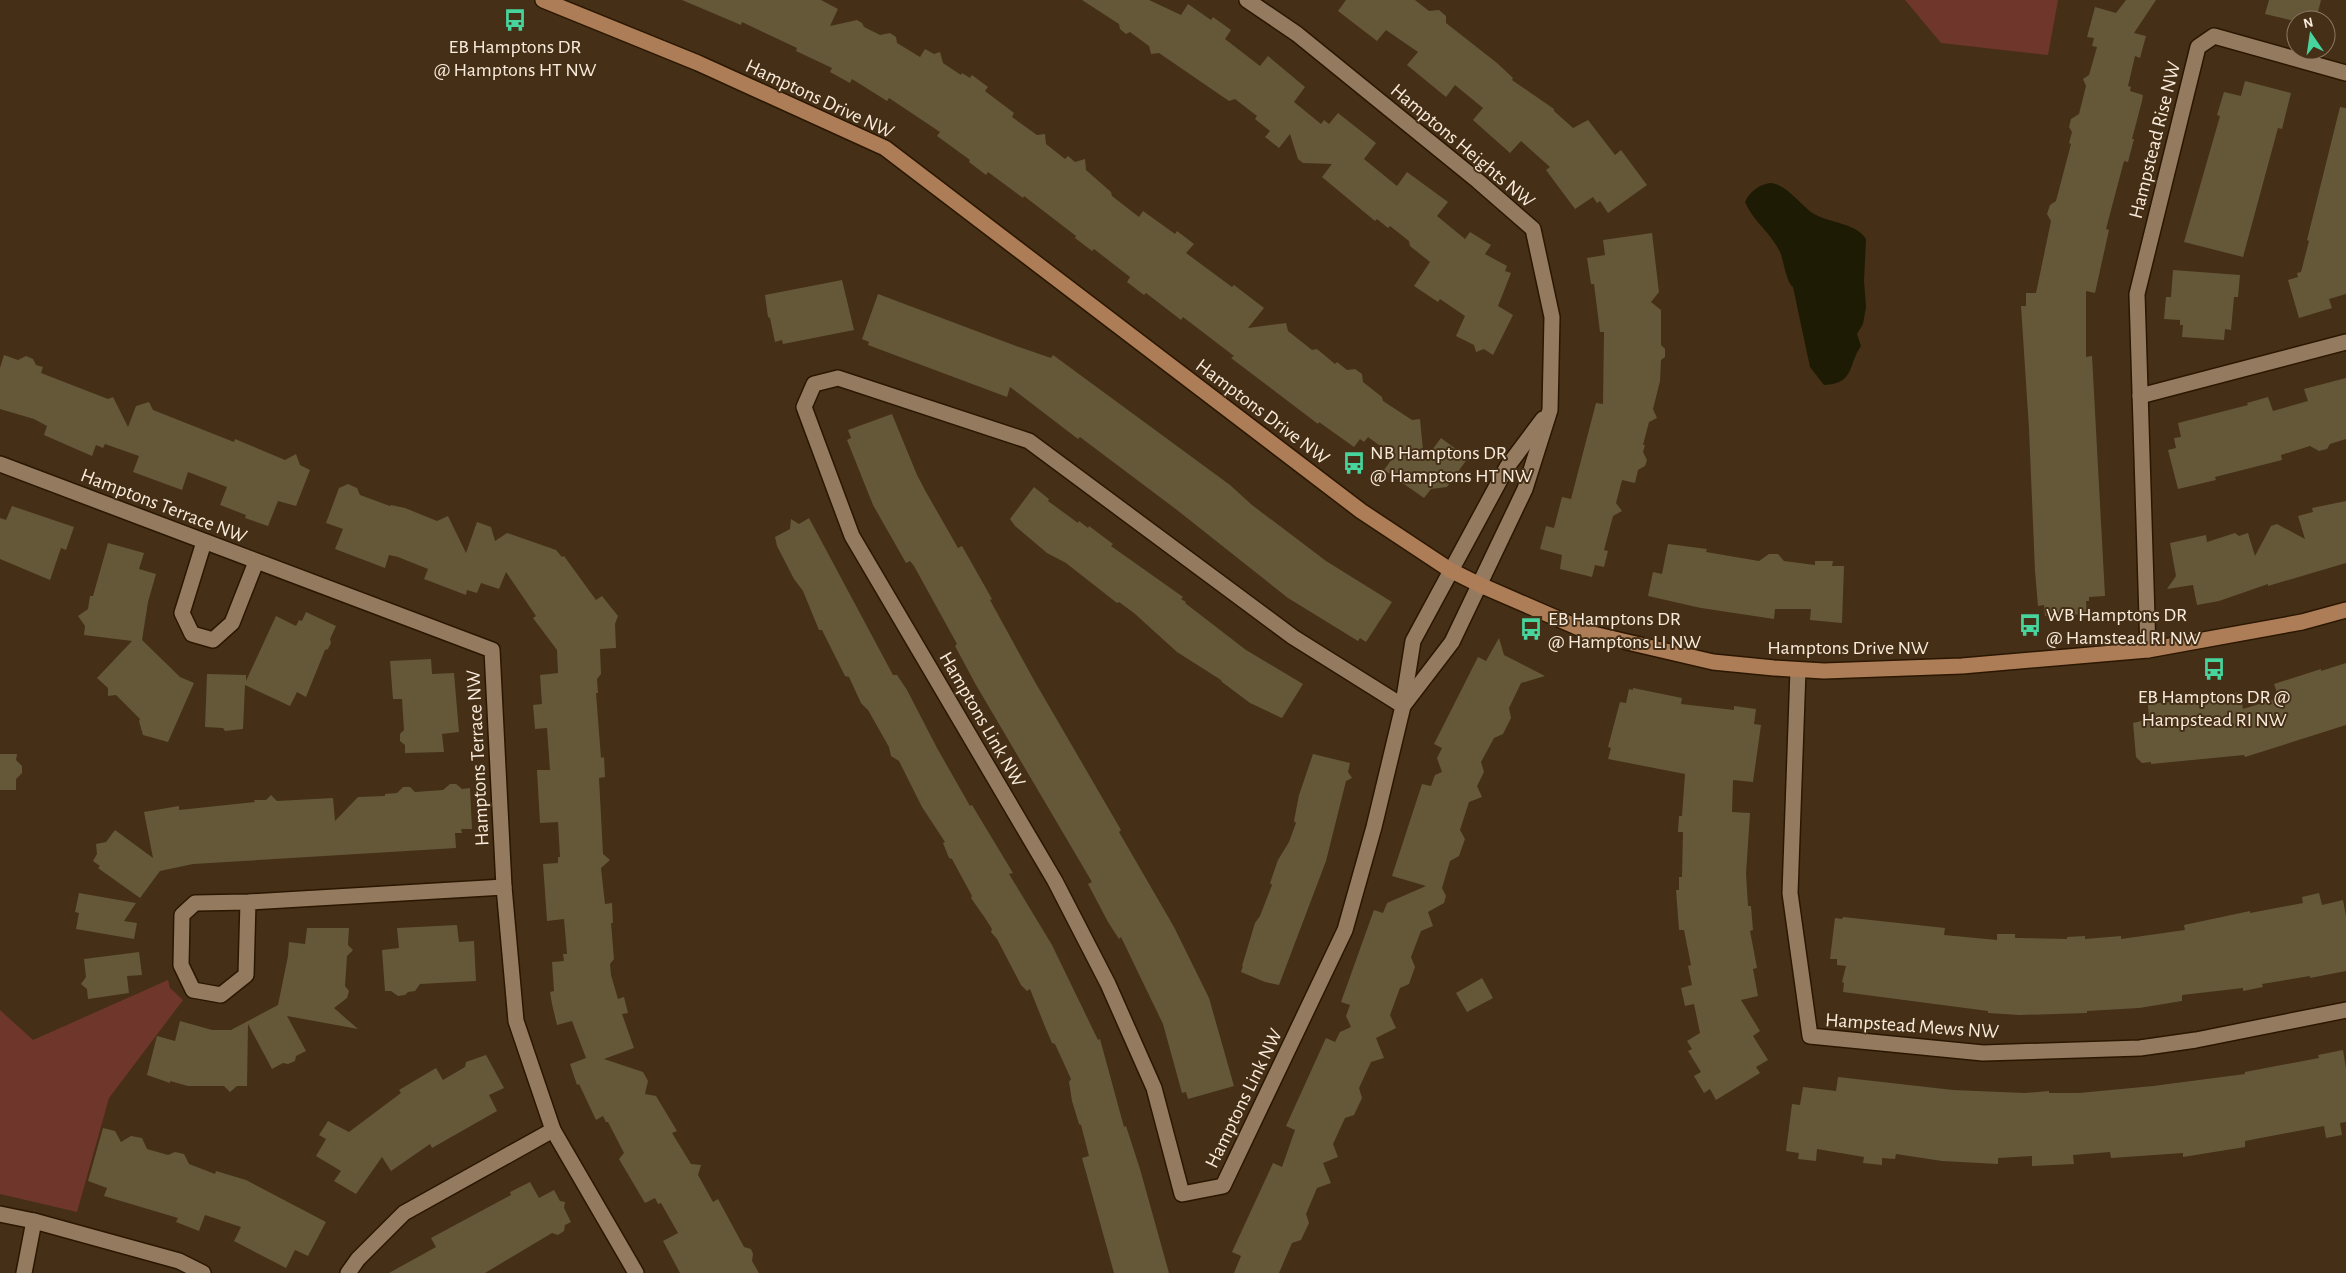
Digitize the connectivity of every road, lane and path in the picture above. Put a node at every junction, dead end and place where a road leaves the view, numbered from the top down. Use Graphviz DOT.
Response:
graph roads {
  1 [pos="543,0"];
  2 [pos="1247,0"];
  3 [pos="2346,73"];
  4 [pos="2346,342"];
  5 [pos="2140,396"];
  6 [pos="1550,410"];
  7 [pos="0,464"];
  8 [pos="204,542"];
  9 [pos="256,562"];
  10 [pos="1450,570"];
  11 [pos="1478,584"];
  12 [pos="2346,610"];
  13 [pos="2148,650"];
  14 [pos="1798,670"];
  15 [pos="1403,706"];
  16 [pos="504,886"];
  17 [pos="248,902"];
  18 [pos="2346,1010"];
  19 [pos="553,1130"];
  20 [pos="0,1214"];
  21 [pos="34,1221"];
  22 [pos="24,1273"];
  23 [pos="203,1273"];
  24 [pos="348,1273"];
  25 [pos="636,1273"];
  1 -- 10 [label="street, Hamptons Drive NW"];
  2 -- 6 [label="street, Hamptons Heights NW"];
  3 -- 5 [label="street, Hampstead Rise NW"];
  4 -- 5 [label="street"];
  5 -- 13 [label="street, Hampstead Rise NW"];
  6 -- 10 [label="street"];
  6 -- 11 [label="street, Hamptons Heights NW"];
  7 -- 8 [label="street, Hamptons Terrace NW"];
  8 -- 9 [label="street, Hamptons Terrace NW"];
  8 -- 9 [label="street"];
  9 -- 16 [label="street, Hamptons Terrace NW"];
  10 -- 11 [label="street, Hamptons Drive NW"];
  10 -- 15 [label="street, Hamptons Link NW"];
  11 -- 14 [label="street, Hamptons Drive NW"];
  11 -- 15 [label="street, Hamptons Link NW"];
  12 -- 13 [label="street, Hamptons Drive NW"];
  13 -- 14 [label="street, Hamptons Drive NW"];
  14 -- 18 [label="street, Hampstead Mews NW"];
  15 -- 15 [label="street, Hamptons Link NW"];
  16 -- 17 [label="street"];
  16 -- 19 [label="street, Hamptons Terrace NW"];
  17 -- 17 [label="street"];
  19 -- 24 [label="street"];
  19 -- 25 [label="street, Hamptons Terrace NW"];
  20 -- 21 [label="street"];
  21 -- 22 [label="street"];
  21 -- 23 [label="street"];
}
